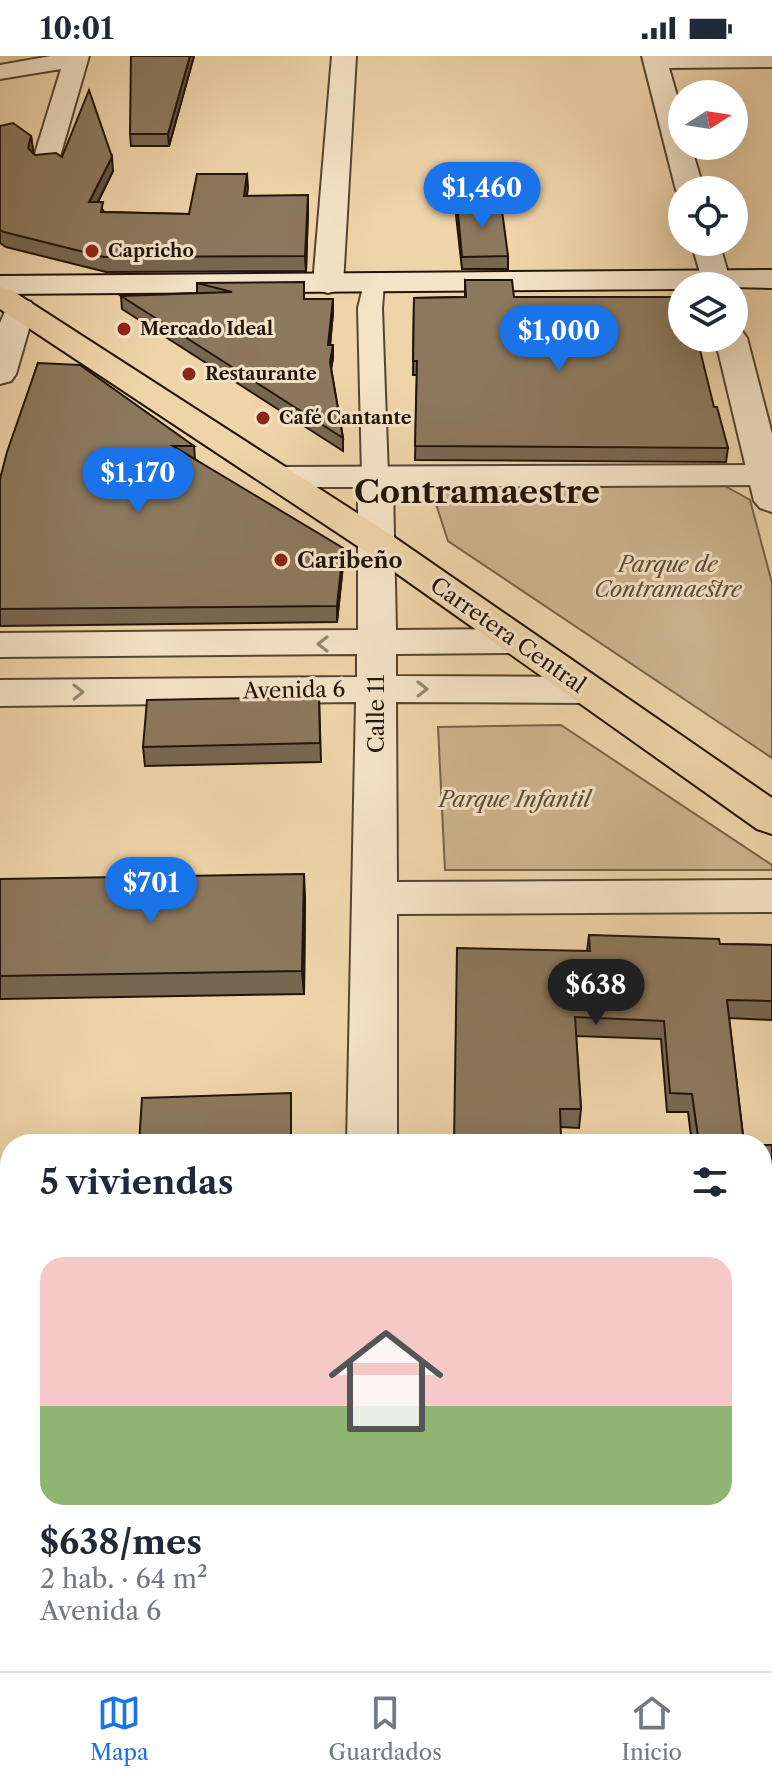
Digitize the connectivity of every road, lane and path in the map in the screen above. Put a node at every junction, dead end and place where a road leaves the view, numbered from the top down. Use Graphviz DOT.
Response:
graph roads {
  1 [pos="75,56"];
  2 [pos="344,56"];
  3 [pos="655,58"];
  4 [pos="772,60"];
  5 [pos="0,72"];
  6 [pos="46,160"];
  7 [pos="686,176"];
  8 [pos="772,279"];
  9 [pos="748,281"];
  10 [pos="668,283"];
  11 [pos="328,284"];
  12 [pos="373,284"];
  13 [pos="7,296"];
  14 [pos="735,352"];
  15 [pos="0,374"];
  16 [pos="375,476"];
  17 [pos="278,477"];
  18 [pos="769,488"];
  19 [pos="378,543"];
  20 [pos="513,641"];
  21 [pos="375,644"];
  22 [pos="0,645"];
  23 [pos="377,689"];
  24 [pos="588,690"];
  25 [pos="0,693"];
  26 [pos="772,819"];
  27 [pos="772,896"];
  28 [pos="374,898"];
  29 [pos="372,1134"];
  1 -- 5 [label="street"];
  1 -- 6 [label="street"];
  2 -- 11 [label="street"];
  3 -- 4 [label="street"];
  3 -- 7 [label="street"];
  8 -- 9 [label="street"];
  10 -- 12 [label="street"];
  11 -- 12 [label="street"];
  11 -- 13 [label="street"];
  12 -- 16 [label="street, Calle 11"];
  13 -- 15 [label="street"];
  13 -- 17 [label="highway, Carretera Central"];
  14 -- 18 [label="street"];
  16 -- 17 [label="street"];
  16 -- 18 [label="street"];
  16 -- 19 [label="street, Calle 11"];
  17 -- 19 [label="highway, Carretera Central"];
  19 -- 20 [label="highway, Carretera Central"];
  19 -- 21 [label="street, Calle 11"];
  20 -- 21 [label="street, Avenida 6"];
  20 -- 24 [label="highway, Carretera Central"];
  21 -- 22 [label="street, Avenida 6, one-way"];
  21 -- 23 [label="street, Calle 11"];
  23 -- 24 [label="street, Avenida 6, one-way"];
  25 -- 23 [label="street, Avenida 6, one-way"];
  23 -- 28 [label="street, Calle 11"];
  24 -- 26 [label="highway, Carretera Central"];
  27 -- 28 [label="street"];
  28 -- 29 [label="street, Calle 11"];
}
